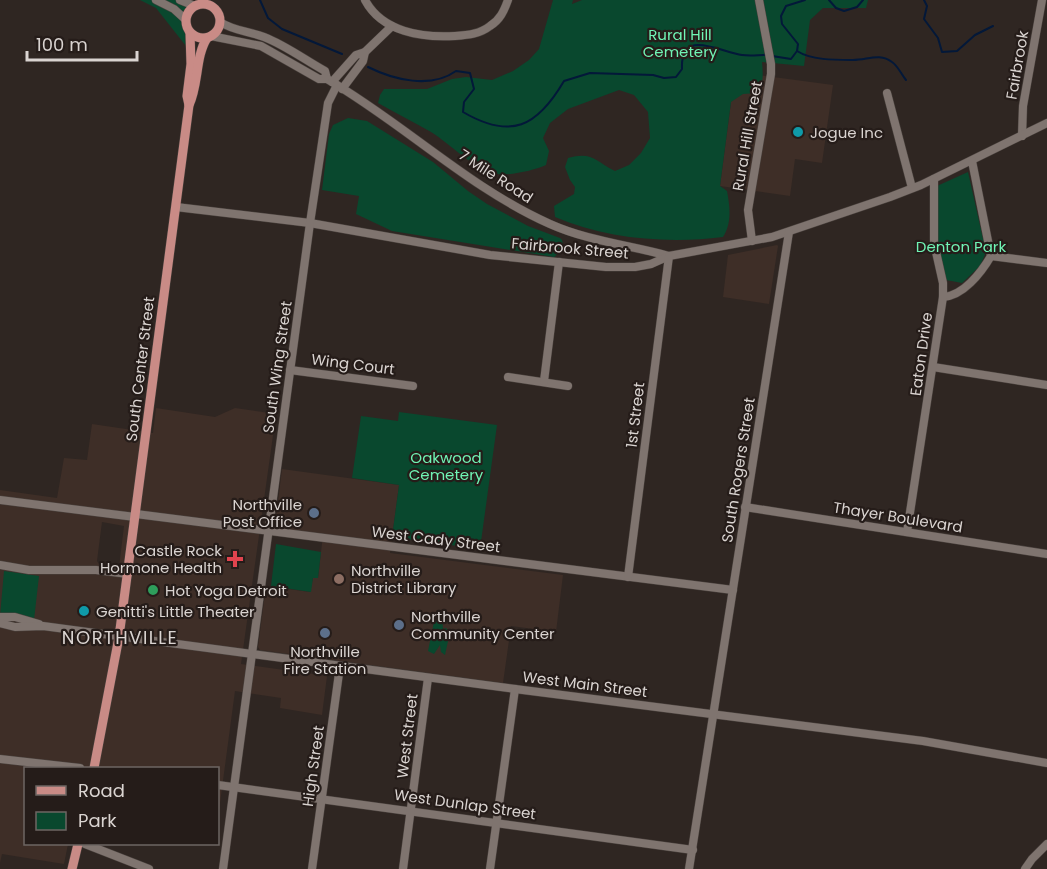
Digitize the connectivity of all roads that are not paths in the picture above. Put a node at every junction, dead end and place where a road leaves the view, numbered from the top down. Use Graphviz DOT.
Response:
graph roads {
  1 [pos="156,0"];
  2 [pos="180,0"];
  3 [pos="365,0"];
  4 [pos="508,0"];
  5 [pos="759,0"];
  6 [pos="1042,0"];
  7 [pos="197,4"];
  8 [pos="213,4"];
  9 [pos="186,20"];
  10 [pos="220,22"];
  11 [pos="392,26"];
  12 [pos="190,33"];
  13 [pos="209,37"];
  14 [pos="365,52"];
  15 [pos="334,83"];
  16 [pos="887,93"];
  17 [pos="189,105"];
  18 [pos="1047,123"];
  19 [pos="1022,136"];
  20 [pos="972,161"];
  21 [pos="934,179"];
  22 [pos="912,188"];
  23 [pos="176,207"];
  24 [pos="310,223"];
  25 [pos="789,232"];
  26 [pos="752,241"];
  27 [pos="669,256"];
  28 [pos="991,256"];
  29 [pos="559,262"];
  30 [pos="1047,263"];
  31 [pos="943,297"];
  32 [pos="933,367"];
  33 [pos="290,370"];
  34 [pos="508,377"];
  35 [pos="544,381"];
  36 [pos="1047,385"];
  37 [pos="413,386"];
  38 [pos="568,386"];
  39 [pos="0,500"];
  40 [pos="746,507"];
  41 [pos="136,516"];
  42 [pos="268,532"];
  43 [pos="907,532"];
  44 [pos="1047,554"];
  45 [pos="0,565"];
  46 [pos="128,574"];
  47 [pos="628,577"];
  48 [pos="733,591"];
  49 [pos="0,617"];
  50 [pos="0,623"];
  51 [pos="43,626"];
  52 [pos="119,637"];
  53 [pos="251,654"];
  54 [pos="340,666"];
  55 [pos="428,678"];
  56 [pos="515,689"];
  57 [pos="714,714"];
  58 [pos="0,759"];
  59 [pos="1047,763"];
  60 [pos="71,767"];
  61 [pos="94,767"];
  62 [pos="219,786"];
  63 [pos="234,788"];
  64 [pos="322,799"];
  65 [pos="411,810"];
  66 [pos="496,822"];
  67 [pos="78,845"];
  68 [pos="90,845"];
  69 [pos="1046,846"];
  70 [pos="693,850"];
  71 [pos="72,869"];
  72 [pos="149,869"];
  73 [pos="223,869"];
  74 [pos="312,869"];
  75 [pos="403,869"];
  76 [pos="490,869"];
  77 [pos="690,869"];
  78 [pos="1025,869"];
  1 -- 9 [label="street"];
  2 -- 7 [label="street"];
  3 -- 11 [label="street"];
  4 -- 11 [label="street"];
  5 -- 26 [label="street, Rural Hill Street"];
  6 -- 19 [label="street, Fairbrook"];
  7 -- 8 [label="main road"];
  7 -- 9 [label="main road"];
  8 -- 10 [label="main road"];
  9 -- 12 [label="main road"];
  10 -- 13 [label="main road"];
  10 -- 15 [label="street, 7 Mile Road"];
  11 -- 14 [label="street"];
  12 -- 13 [label="main road"];
  12 -- 17 [label="main road, South Center Street"];
  13 -- 15 [label="street, 7 Mile Road"];
  13 -- 17 [label="main road, South Center Street"];
  14 -- 15 [label="street"];
  14 -- 15 [label="street"];
  15 -- 24 [label="street, South Wing Street"];
  15 -- 27 [label="street, 7 Mile Road"];
  16 -- 22 [label="street"];
  17 -- 23 [label="main road, South Center Street"];
  18 -- 19 [label="street, Fairbrook Street"];
  19 -- 20 [label="street, Fairbrook Street"];
  20 -- 21 [label="street, Fairbrook Street"];
  20 -- 28 [label="street"];
  21 -- 22 [label="street, Fairbrook Street"];
  21 -- 31 [label="street, Eaton Drive"];
  22 -- 25 [label="street, Fairbrook Street"];
  23 -- 24 [label="street, Fairbrook Street"];
  23 -- 41 [label="main road, South Center Street"];
  24 -- 29 [label="street, Fairbrook Street"];
  24 -- 33 [label="street, South Wing Street"];
  25 -- 26 [label="street, Fairbrook Street"];
  25 -- 40 [label="street, South Rogers Street"];
  26 -- 27 [label="street, Fairbrook Street"];
  27 -- 29 [label="street, Fairbrook Street"];
  27 -- 47 [label="street, 1st Street"];
  28 -- 30 [label="street"];
  28 -- 31 [label="street"];
  29 -- 35 [label="street"];
  31 -- 32 [label="street, Eaton Drive"];
  32 -- 36 [label="street"];
  32 -- 43 [label="street, Eaton Drive"];
  33 -- 37 [label="street, Wing Court"];
  33 -- 42 [label="street, South Wing Street"];
  34 -- 35 [label="street"];
  35 -- 38 [label="street"];
  39 -- 41 [label="street, West Cady Street"];
  40 -- 43 [label="street, Thayer Boulevard"];
  40 -- 48 [label="street, South Rogers Street"];
  41 -- 42 [label="street, West Cady Street"];
  41 -- 46 [label="main road, South Center Street"];
  42 -- 47 [label="street, West Cady Street"];
  42 -- 53 [label="street, South Wing Street"];
  43 -- 44 [label="street, Thayer Boulevard"];
  45 -- 46 [label="street"];
  46 -- 52 [label="main road, South Center Street"];
  47 -- 48 [label="street, West Cady Street"];
  48 -- 57 [label="street, South Rogers Street"];
  49 -- 51 [label="street"];
  50 -- 51 [label="street"];
  51 -- 52 [label="street, West Main Street"];
  52 -- 53 [label="street, West Main Street"];
  52 -- 61 [label="main road, South Center Street"];
  53 -- 54 [label="street, West Main Street"];
  53 -- 63 [label="street, South Wing Street"];
  54 -- 55 [label="street, West Main Street"];
  54 -- 64 [label="street, High Street"];
  55 -- 56 [label="street, West Main Street"];
  55 -- 65 [label="street, West Street"];
  56 -- 57 [label="street, West Main Street"];
  56 -- 66 [label="street"];
  57 -- 59 [label="street, West Main Street"];
  57 -- 70 [label="street, South Rogers Street"];
  58 -- 60 [label="street"];
  62 -- 63 [label="street, West Dunlap Street"];
  63 -- 64 [label="street, West Dunlap Street"];
  63 -- 73 [label="street, South Wing Street"];
  64 -- 65 [label="street, West Dunlap Street"];
  64 -- 74 [label="street, High Street"];
  65 -- 66 [label="street, West Dunlap Street"];
  65 -- 75 [label="street, West Street"];
  66 -- 70 [label="street, West Dunlap Street"];
  66 -- 76 [label="street"];
  67 -- 71 [label="main road"];
  68 -- 72 [label="street"];
  69 -- 78 [label="street"];
  70 -- 77 [label="street, South Rogers Street"];
}
